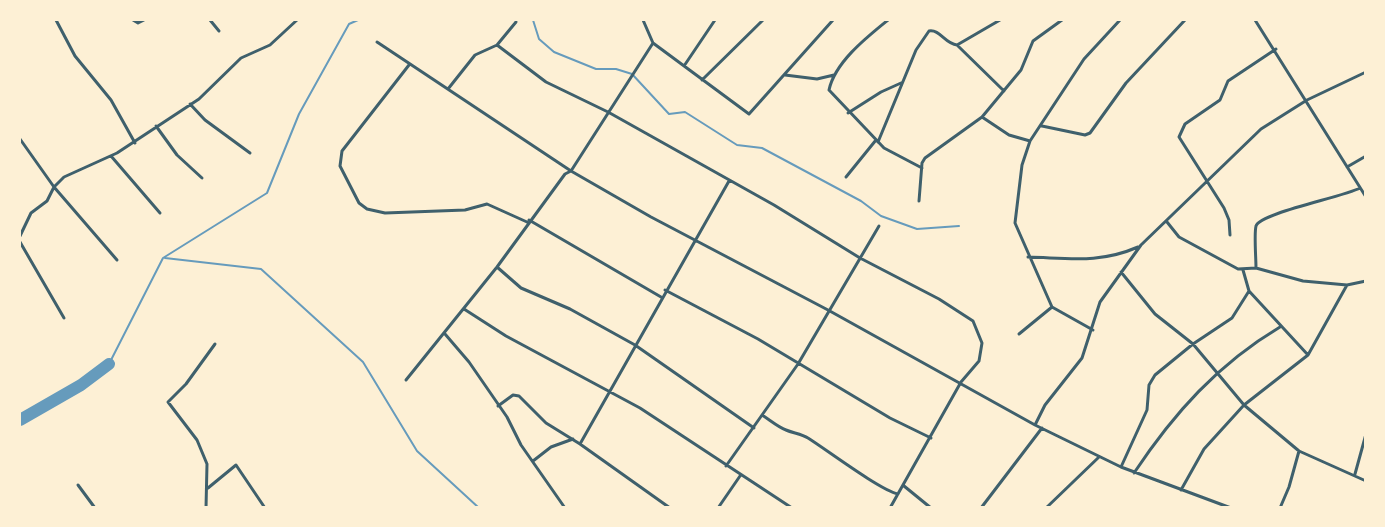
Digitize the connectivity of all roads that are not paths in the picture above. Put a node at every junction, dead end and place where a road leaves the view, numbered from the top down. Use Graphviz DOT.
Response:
graph roads {
  1 [pos="56,20"];
  2 [pos="133,20"];
  3 [pos="144,20"];
  4 [pos="210,20"];
  5 [pos="297,20"];
  6 [pos="644,20"];
  7 [pos="715,20"];
  8 [pos="763,20"];
  9 [pos="833,20"];
  10 [pos="888,20"];
  11 [pos="1000,20"];
  12 [pos="1062,20"];
  13 [pos="1120,20"];
  14 [pos="1185,20"];
  15 [pos="1255,20"];
  16 [pos="516,22"];
  17 [pos="219,31"];
  18 [pos="377,42"];
  19 [pos="653,43"];
  20 [pos="497,45"];
  21 [pos="957,45"];
  22 [pos="1276,49"];
  23 [pos="409,64"];
  24 [pos="684,66"];
  25 [pos="1365,72"];
  26 [pos="835,74"];
  27 [pos="784,75"];
  28 [pos="702,80"];
  29 [pos="901,83"];
  30 [pos="448,89"];
  31 [pos="1005,91"];
  32 [pos="1307,100"];
  33 [pos="190,104"];
  34 [pos="608,112"];
  35 [pos="848,113"];
  36 [pos="982,117"];
  37 [pos="156,126"];
  38 [pos="1042,126"];
  39 [pos="20,139"];
  40 [pos="877,141"];
  41 [pos="1030,141"];
  42 [pos="135,142"];
  43 [pos="250,153"];
  44 [pos="111,156"];
  45 [pos="1365,156"];
  46 [pos="1347,167"];
  47 [pos="922,168"];
  48 [pos="571,171"];
  49 [pos="846,177"];
  50 [pos="202,178"];
  51 [pos="1208,178"];
  52 [pos="729,181"];
  53 [pos="54,187"];
  54 [pos="1360,188"];
  55 [pos="1365,196"];
  56 [pos="919,201"];
  57 [pos="160,213"];
  58 [pos="528,221"];
  59 [pos="1167,222"];
  60 [pos="879,226"];
  61 [pos="1230,235"];
  62 [pos="20,236"];
  63 [pos="695,239"];
  64 [pos="20,242"];
  65 [pos="1140,246"];
  66 [pos="1028,257"];
  67 [pos="860,258"];
  68 [pos="117,260"];
  69 [pos="497,267"];
  70 [pos="1256,268"];
  71 [pos="1243,270"];
  72 [pos="1121,272"];
  73 [pos="1365,281"];
  74 [pos="1347,285"];
  75 [pos="665,290"];
  76 [pos="1250,291"];
  77 [pos="661,297"];
  78 [pos="1052,307"];
  79 [pos="464,309"];
  80 [pos="828,310"];
  81 [pos="64,318"];
  82 [pos="1280,327"];
  83 [pos="1093,330"];
  84 [pos="445,334"];
  85 [pos="1019,334"];
  86 [pos="215,344"];
  87 [pos="1193,344"];
  88 [pos="635,345"];
  89 [pos="1308,355"];
  90 [pos="798,364"];
  91 [pos="1217,373"];
  92 [pos="406,380"];
  93 [pos="961,382"];
  94 [pos="608,391"];
  95 [pos="1244,405"];
  96 [pos="498,406"];
  97 [pos="762,415"];
  98 [pos="1035,425"];
  99 [pos="754,428"];
  100 [pos="1042,428"];
  101 [pos="1365,434"];
  102 [pos="931,438"];
  103 [pos="573,439"];
  104 [pos="580,444"];
  105 [pos="1299,451"];
  106 [pos="1099,457"];
  107 [pos="533,461"];
  108 [pos="726,466"];
  109 [pos="1120,467"];
  110 [pos="1134,473"];
  111 [pos="1355,474"];
  112 [pos="740,476"];
  113 [pos="1365,481"];
  114 [pos="78,485"];
  115 [pos="903,486"];
  116 [pos="207,489"];
  117 [pos="1181,490"];
  118 [pos="898,494"];
  119 [pos="95,507"];
  120 [pos="206,507"];
  121 [pos="265,507"];
  122 [pos="565,507"];
  123 [pos="670,507"];
  124 [pos="718,507"];
  125 [pos="792,507"];
  126 [pos="890,507"];
  127 [pos="931,507"];
  128 [pos="981,507"];
  129 [pos="1046,507"];
  130 [pos="1231,507"];
  131 [pos="1280,507"];
  1 -- 42 [label="street"];
  2 -- 3 [label="street"];
  4 -- 17 [label="street"];
  5 -- 33 [label="street"];
  6 -- 19 [label="street"];
  7 -- 24 [label="street"];
  8 -- 28 [label="street"];
  9 -- 27 [label="street"];
  10 -- 26 [label="street"];
  11 -- 21 [label="street"];
  12 -- 31 [label="street"];
  13 -- 38 [label="street"];
  14 -- 38 [label="street"];
  15 -- 22 [label="street"];
  16 -- 20 [label="street"];
  18 -- 23 [label="street"];
  19 -- 24 [label="street"];
  19 -- 34 [label="street"];
  20 -- 30 [label="street"];
  20 -- 34 [label="street"];
  21 -- 29 [label="street"];
  21 -- 31 [label="street"];
  22 -- 32 [label="street"];
  22 -- 51 [label="street"];
  23 -- 30 [label="street"];
  23 -- 58 [label="street"];
  24 -- 28 [label="street"];
  25 -- 32 [label="street"];
  26 -- 27 [label="street"];
  26 -- 35 [label="street"];
  27 -- 28 [label="street"];
  29 -- 35 [label="street"];
  29 -- 40 [label="street"];
  30 -- 48 [label="street"];
  31 -- 36 [label="street"];
  32 -- 46 [label="street"];
  32 -- 51 [label="street"];
  33 -- 37 [label="street"];
  33 -- 43 [label="street"];
  34 -- 48 [label="street"];
  34 -- 52 [label="street"];
  35 -- 40 [label="street"];
  36 -- 41 [label="street"];
  36 -- 47 [label="street"];
  37 -- 42 [label="street"];
  37 -- 50 [label="street"];
  38 -- 41 [label="street"];
  39 -- 53 [label="street"];
  40 -- 47 [label="street"];
  40 -- 49 [label="street"];
  41 -- 66 [label="street"];
  42 -- 44 [label="street"];
  44 -- 53 [label="street"];
  44 -- 57 [label="street"];
  45 -- 46 [label="street"];
  46 -- 54 [label="street"];
  47 -- 56 [label="street"];
  48 -- 58 [label="street"];
  48 -- 63 [label="street"];
  51 -- 59 [label="street"];
  51 -- 61 [label="street"];
  52 -- 63 [label="street"];
  52 -- 67 [label="street"];
  53 -- 62 [label="street"];
  53 -- 68 [label="street"];
  54 -- 55 [label="street"];
  54 -- 70 [label="street"];
  58 -- 69 [label="street"];
  58 -- 77 [label="street"];
  59 -- 65 [label="street"];
  59 -- 71 [label="street"];
  60 -- 67 [label="street"];
  63 -- 75 [label="street"];
  63 -- 80 [label="street"];
  64 -- 81 [label="street"];
  65 -- 66 [label="street"];
  65 -- 72 [label="street"];
  66 -- 78 [label="street"];
  67 -- 80 [label="street"];
  67 -- 93 [label="street"];
  69 -- 79 [label="street"];
  69 -- 88 [label="street"];
  70 -- 71 [label="street"];
  70 -- 74 [label="street"];
  71 -- 76 [label="street"];
  72 -- 83 [label="street"];
  72 -- 87 [label="street"];
  73 -- 74 [label="street"];
  74 -- 89 [label="street"];
  75 -- 77 [label="street"];
  75 -- 90 [label="street"];
  76 -- 82 [label="street"];
  76 -- 87 [label="street"];
  77 -- 88 [label="street"];
  78 -- 83 [label="street"];
  78 -- 85 [label="street"];
  79 -- 84 [label="street"];
  79 -- 94 [label="street"];
  80 -- 90 [label="street"];
  80 -- 93 [label="street"];
  82 -- 89 [label="street"];
  82 -- 91 [label="street"];
  83 -- 98 [label="street"];
  84 -- 92 [label="street"];
  84 -- 96 [label="street"];
  86 -- 116 [label="street"];
  87 -- 91 [label="street"];
  87 -- 109 [label="street"];
  88 -- 94 [label="street"];
  88 -- 99 [label="street"];
  89 -- 95 [label="street"];
  90 -- 97 [label="street"];
  90 -- 102 [label="street"];
  91 -- 95 [label="street"];
  91 -- 110 [label="street"];
  93 -- 98 [label="street"];
  93 -- 102 [label="street"];
  94 -- 104 [label="street"];
  94 -- 108 [label="street"];
  95 -- 105 [label="street"];
  95 -- 117 [label="street"];
  96 -- 103 [label="street"];
  96 -- 107 [label="street"];
  97 -- 99 [label="street"];
  97 -- 118 [label="street"];
  98 -- 100 [label="street"];
  99 -- 108 [label="street"];
  100 -- 106 [label="street"];
  100 -- 128 [label="street"];
  101 -- 111 [label="street"];
  102 -- 115 [label="street"];
  103 -- 104 [label="street"];
  103 -- 107 [label="street"];
  104 -- 123 [label="street"];
  105 -- 111 [label="street"];
  105 -- 131 [label="street"];
  106 -- 109 [label="street"];
  106 -- 129 [label="street"];
  107 -- 122 [label="street"];
  108 -- 112 [label="street"];
  109 -- 110 [label="street"];
  110 -- 117 [label="street"];
  111 -- 113 [label="street"];
  112 -- 124 [label="street"];
  112 -- 125 [label="street"];
  114 -- 119 [label="street"];
  115 -- 118 [label="street"];
  115 -- 127 [label="street"];
  116 -- 120 [label="street"];
  116 -- 121 [label="street"];
  117 -- 130 [label="street"];
  118 -- 126 [label="street"];
}
